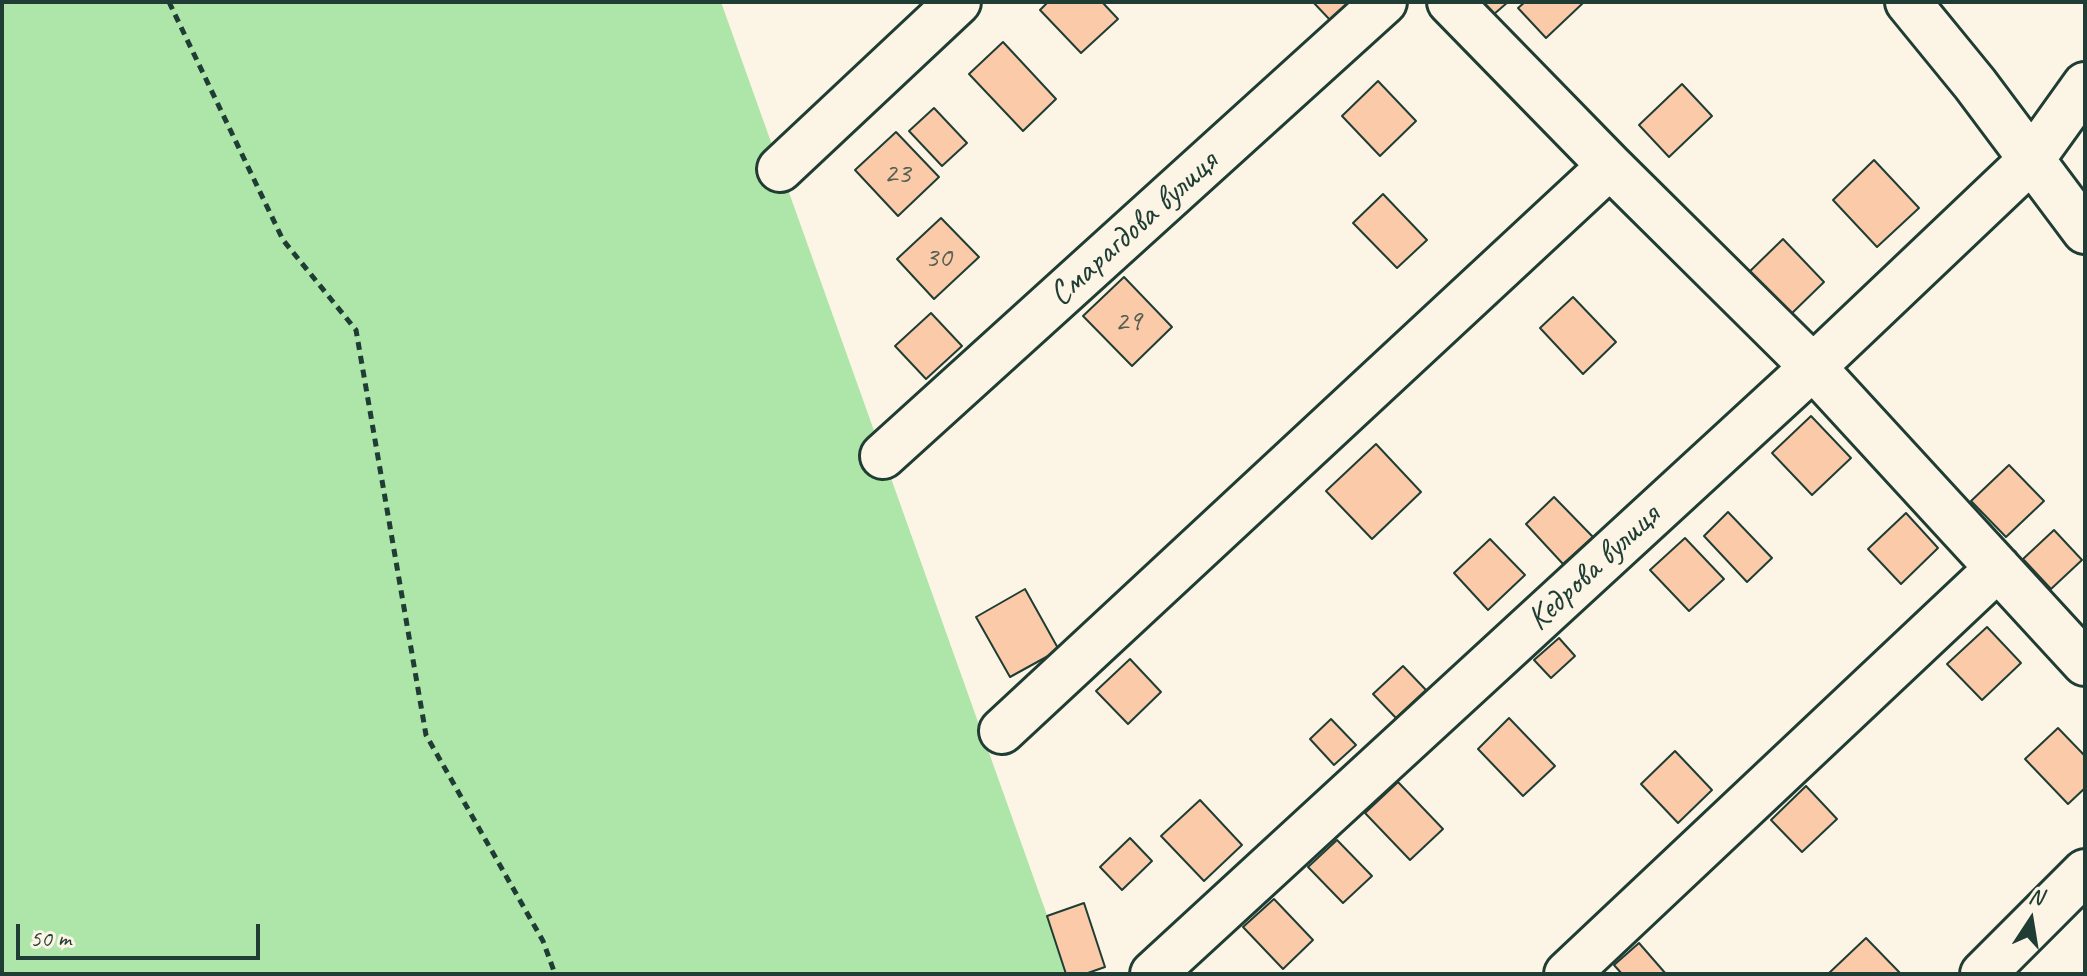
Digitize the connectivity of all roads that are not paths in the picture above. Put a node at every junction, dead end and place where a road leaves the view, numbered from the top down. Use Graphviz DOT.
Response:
graph roads {
  1 [pos="958,2"];
  2 [pos="1384,2"];
  3 [pos="1450,2"];
  4 [pos="1908,2"];
  5 [pos="2085,85"];
  6 [pos="2032,159"];
  7 [pos="1610,166"];
  8 [pos="780,169"];
  9 [pos="2085,231"];
  10 [pos="1813,367"];
  11 [pos="883,456"];
  12 [pos="1998,568"];
  13 [pos="2085,663"];
  14 [pos="1002,731"];
  15 [pos="2085,872"];
  16 [pos="1153,974"];
  17 [pos="1567,974"];
  18 [pos="1983,974"];
  1 -- 8 [label="street"];
  2 -- 11 [label="street, Смарагдова вулиця"];
  3 -- 7 [label="street"];
  4 -- 6 [label="street"];
  5 -- 6 [label="street, Кедрова вулиця"];
  6 -- 9 [label="street"];
  6 -- 10 [label="street, Кедрова вулиця"];
  7 -- 10 [label="street"];
  7 -- 14 [label="street"];
  10 -- 12 [label="street"];
  10 -- 16 [label="street, Кедрова вулиця"];
  12 -- 13 [label="street"];
  12 -- 17 [label="street"];
  15 -- 18 [label="street"];
}
